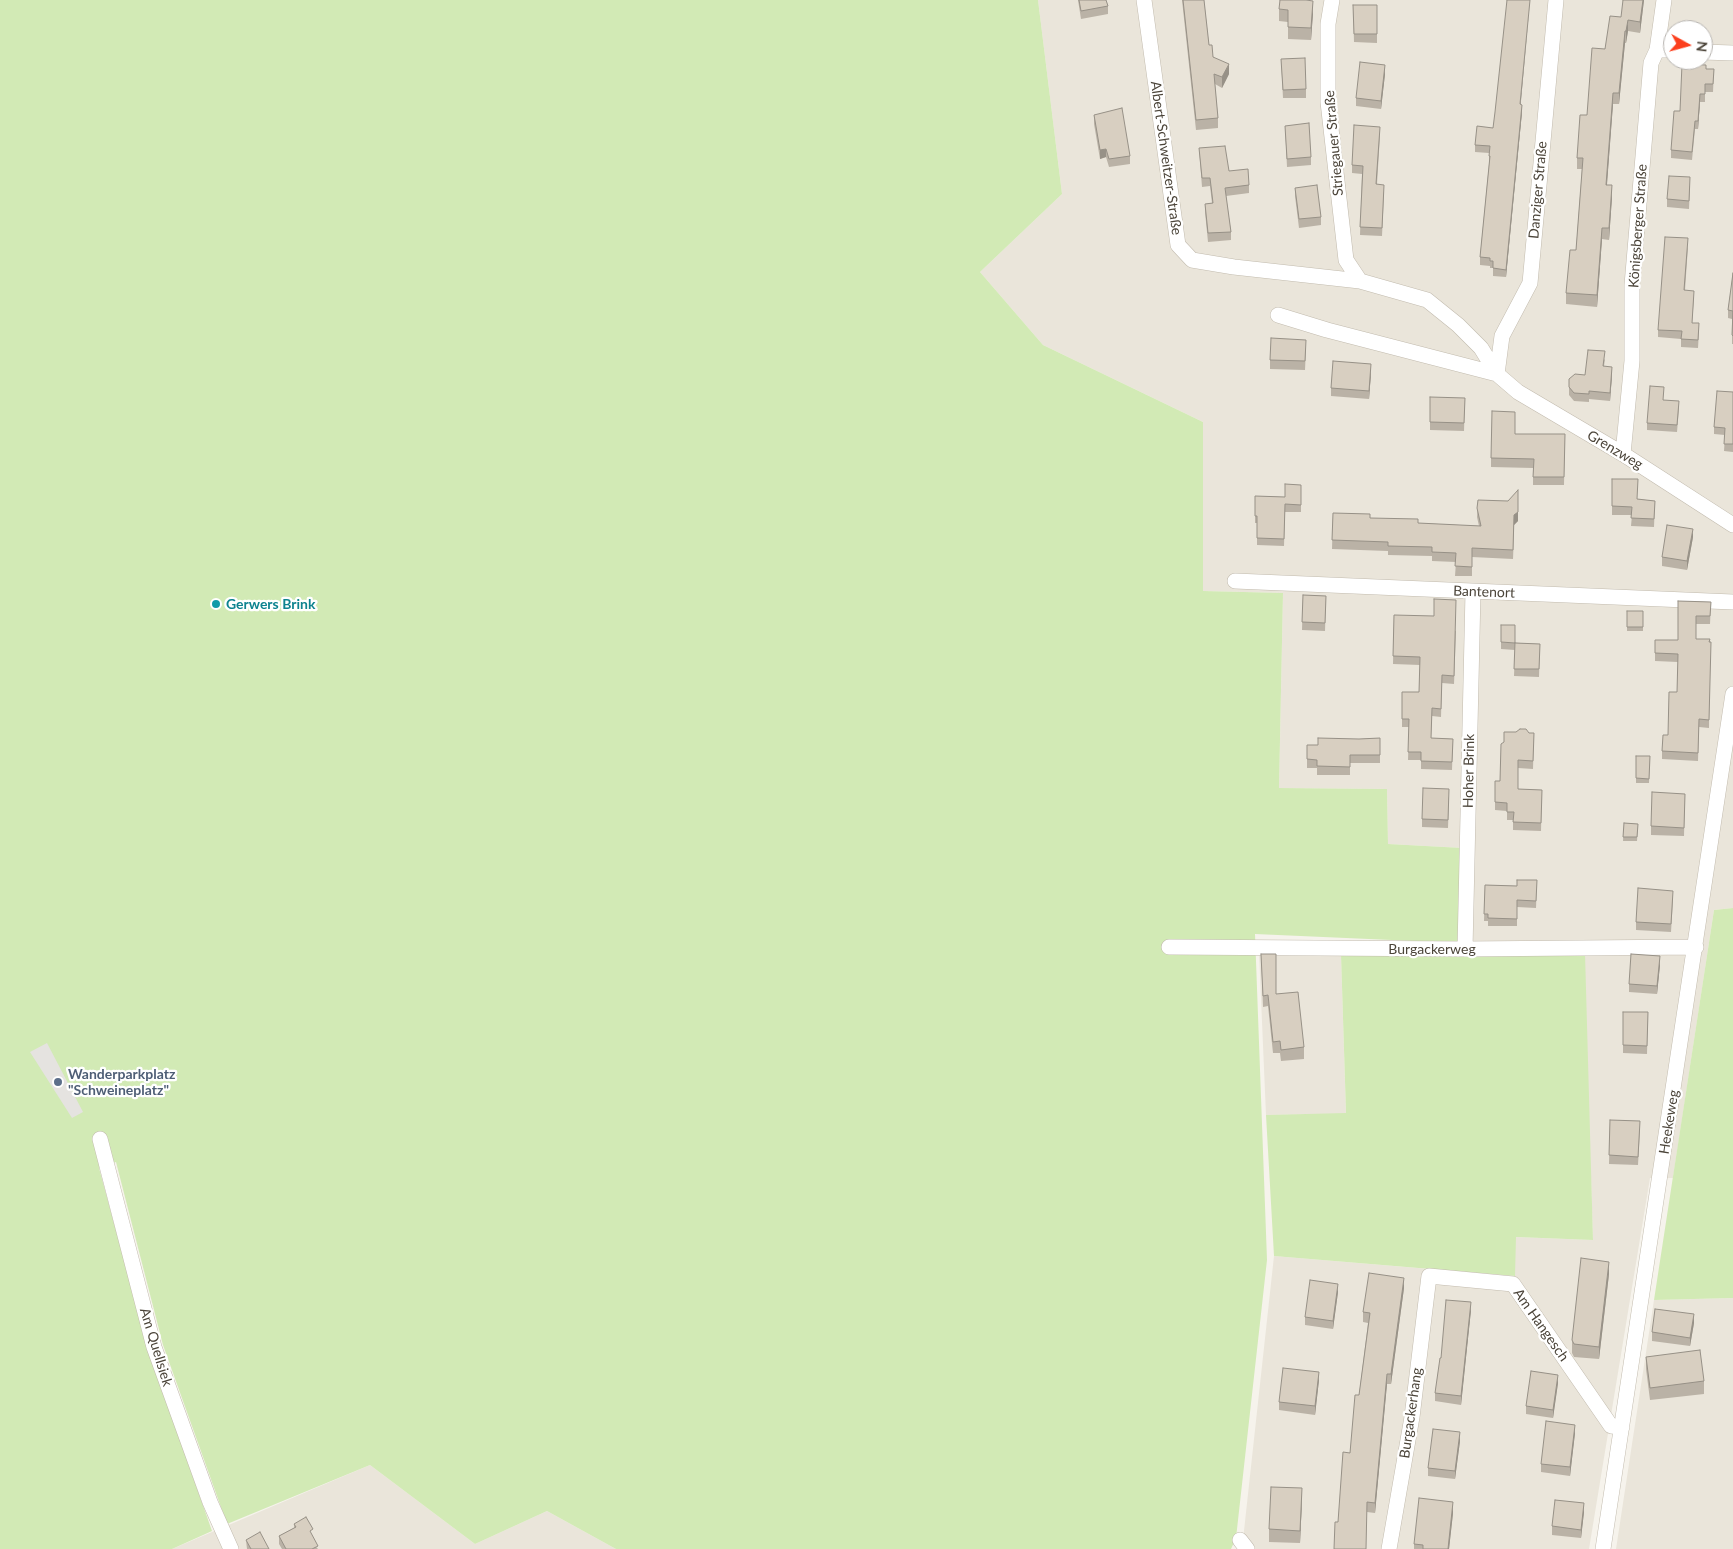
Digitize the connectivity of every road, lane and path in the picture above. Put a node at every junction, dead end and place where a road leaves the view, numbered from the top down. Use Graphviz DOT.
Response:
graph roads {
  1 [pos="1144,0"];
  2 [pos="1332,0"];
  3 [pos="1556,0"];
  4 [pos="1664,0"];
  5 [pos="1657,50"];
  6 [pos="1663,50"];
  7 [pos="1713,52"];
  8 [pos="1733,53"];
  9 [pos="1332,277"];
  10 [pos="1360,281"];
  11 [pos="1278,315"];
  12 [pos="1498,374"];
  13 [pos="1622,454"];
  14 [pos="1733,525"];
  15 [pos="1235,581"];
  16 [pos="1473,592"];
  17 [pos="1733,602"];
  18 [pos="1733,694"];
  19 [pos="1696,947"];
  20 [pos="1169,948"];
  21 [pos="1464,949"];
  22 [pos="100,1139"];
  23 [pos="1429,1276"];
  24 [pos="1622,1427"];
  25 [pos="230,1549"];
  26 [pos="1389,1549"];
  27 [pos="1603,1549"];
  1 -- 9 [label="street, Albert-Schweitzer-Straße"];
  2 -- 10 [label="street, Striegauer Straße"];
  3 -- 12 [label="street, Danziger Straße"];
  4 -- 5 [label="street, Königsberger Straße"];
  5 -- 6 [label="street"];
  5 -- 13 [label="street, Königsberger Straße"];
  7 -- 8 [label="street"];
  9 -- 10 [label="street, Grenzweg"];
  10 -- 12 [label="street, Grenzweg"];
  11 -- 12 [label="street, Grenzweg"];
  12 -- 13 [label="street, Grenzweg"];
  13 -- 14 [label="street, Grenzweg"];
  15 -- 16 [label="street, Bantenort"];
  16 -- 17 [label="street, Bantenort"];
  16 -- 21 [label="street, Hoher Brink"];
  18 -- 19 [label="street, Heekeweg"];
  19 -- 21 [label="street, Burgackerweg"];
  19 -- 24 [label="street, Heekeweg"];
  20 -- 21 [label="street, Burgackerweg"];
  22 -- 25 [label="street, Am Quellsiek"];
  23 -- 24 [label="street, Am Hangesch"];
  23 -- 26 [label="street, Burgackerhang"];
  24 -- 27 [label="street, Heekeweg"];
}
